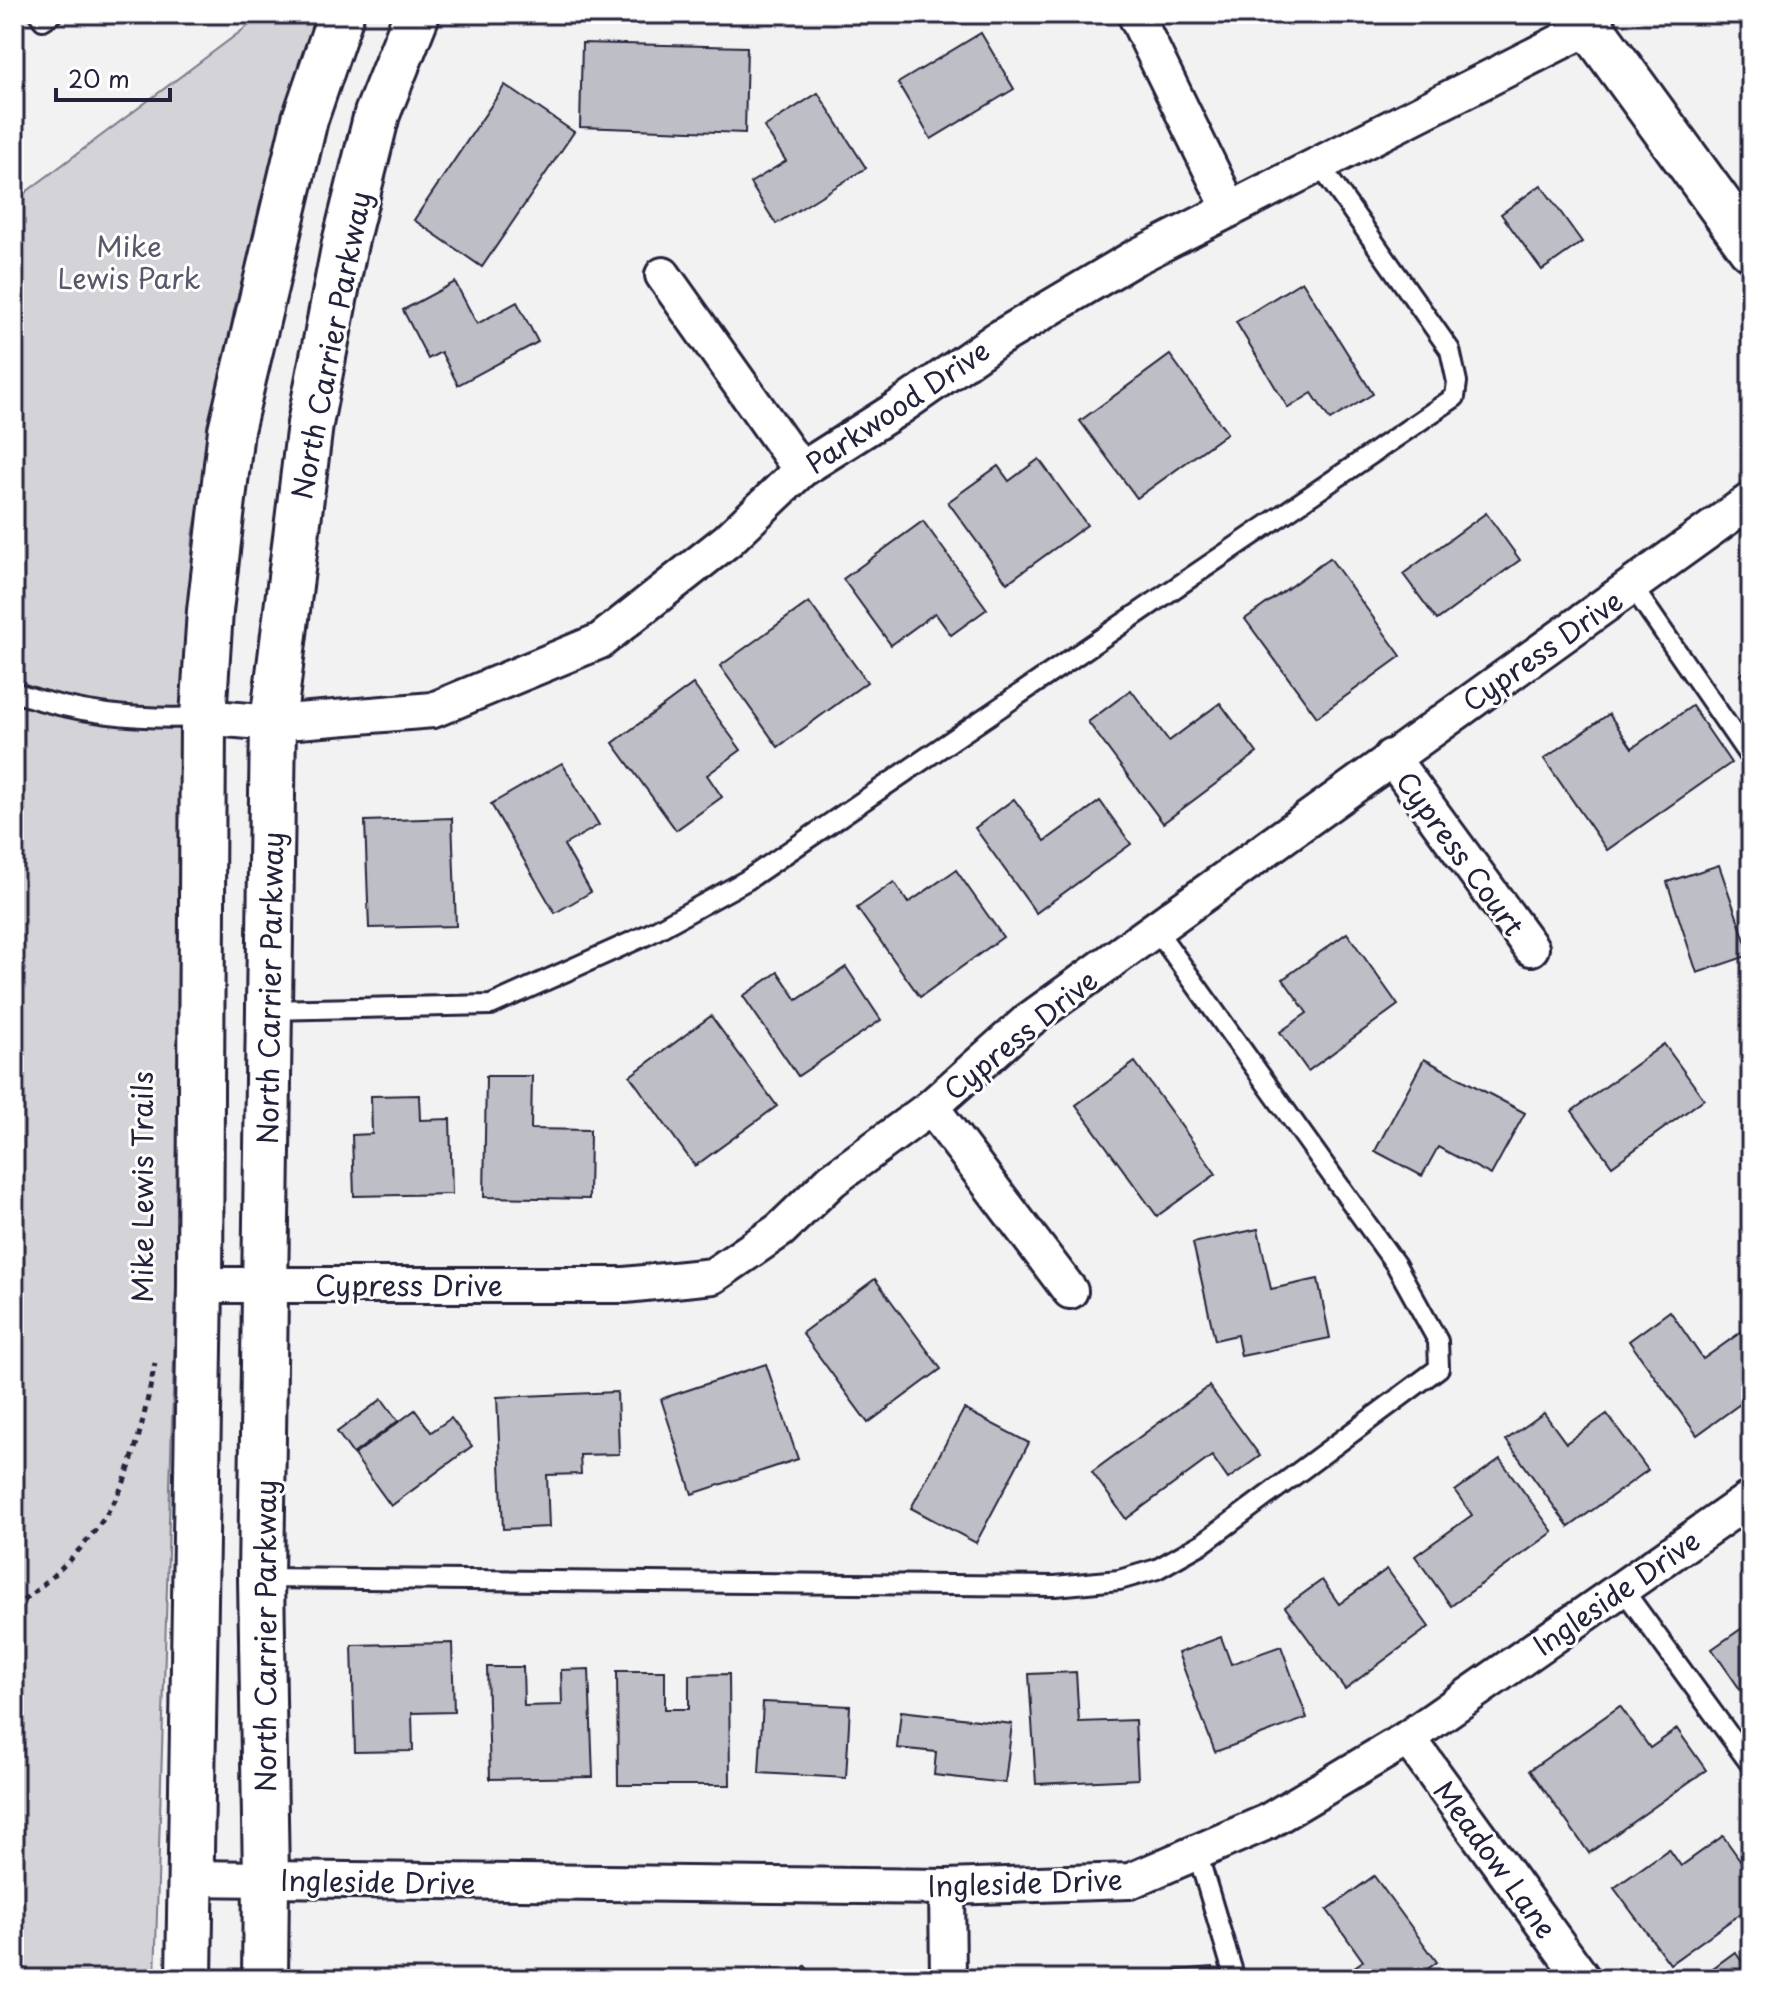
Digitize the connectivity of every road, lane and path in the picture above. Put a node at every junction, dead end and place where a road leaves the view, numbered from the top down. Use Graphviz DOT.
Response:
graph roads {
  1 [pos="39,14"];
  2 [pos="52,14"];
  3 [pos="341,14"];
  4 [pos="417,14"];
  5 [pos="1135,14"];
  6 [pos="1586,20"];
  7 [pos="1319,164"];
  8 [pos="1230,209"];
  9 [pos="1751,248"];
  10 [pos="663,275"];
  11 [pos="801,470"];
  12 [pos="1751,500"];
  13 [pos="1632,586"];
  14 [pos="14,692"];
  15 [pos="203,717"];
  16 [pos="273,723"];
  17 [pos="1391,757"];
  18 [pos="1751,759"];
  19 [pos="1155,928"];
  20 [pos="1531,948"];
  21 [pos="269,1010"];
  22 [pos="931,1107"];
  23 [pos="265,1283"];
  24 [pos="200,1285"];
  25 [pos="1070,1291"];
  26 [pos="156,1357"];
  27 [pos="1751,1498"];
  28 [pos="261,1578"];
  29 [pos="1622,1588"];
  30 [pos="14,1608"];
  31 [pos="1408,1738"];
  32 [pos="1751,1765"];
  33 [pos="1197,1852"];
  34 [pos="189,1878"];
  35 [pos="266,1879"];
  36 [pos="947,1887"];
  37 [pos="189,1979"];
  38 [pos="265,1979"];
  39 [pos="948,1979"];
  40 [pos="1235,1979"];
  41 [pos="1583,1979"];
  1 -- 2 [label="lane"];
  3 -- 15 [label="main road"];
  4 -- 16 [label="main road, North Carrier Parkway"];
  5 -- 8 [label="street"];
  6 -- 7 [label="street, Parkwood Drive"];
  6 -- 9 [label="main road"];
  7 -- 8 [label="street, Parkwood Drive"];
  7 -- 21 [label="lane"];
  8 -- 11 [label="street, Parkwood Drive"];
  10 -- 11 [label="street"];
  11 -- 16 [label="street, Parkwood Drive"];
  12 -- 13 [label="street, Cypress Drive"];
  13 -- 17 [label="street, Cypress Drive"];
  13 -- 18 [label="lane"];
  14 -- 15 [label="lane"];
  15 -- 16 [label="street, Parkwood Drive"];
  15 -- 24 [label="main road"];
  16 -- 21 [label="main road, North Carrier Parkway"];
  17 -- 19 [label="street, Cypress Drive"];
  17 -- 20 [label="street, Cypress Court"];
  19 -- 22 [label="street, Cypress Drive"];
  19 -- 28 [label="lane"];
  21 -- 23 [label="main road, North Carrier Parkway"];
  22 -- 23 [label="street, Cypress Drive"];
  22 -- 25 [label="street"];
  23 -- 24 [label="street, Cypress Drive"];
  23 -- 28 [label="main road, North Carrier Parkway"];
  24 -- 34 [label="main road"];
  26 -- 30 [label="path"];
  27 -- 29 [label="street, Ingleside Drive"];
  28 -- 35 [label="main road, North Carrier Parkway"];
  29 -- 31 [label="street, Ingleside Drive"];
  29 -- 32 [label="lane"];
  31 -- 33 [label="street, Ingleside Drive"];
  31 -- 41 [label="street, Meadow Lane"];
  33 -- 36 [label="street, Ingleside Drive"];
  33 -- 40 [label="lane"];
  34 -- 35 [label="street, Ingleside Drive"];
  34 -- 37 [label="main road"];
  35 -- 36 [label="street, Ingleside Drive"];
  35 -- 38 [label="main road, North Carrier Parkway"];
  36 -- 39 [label="street"];
}
